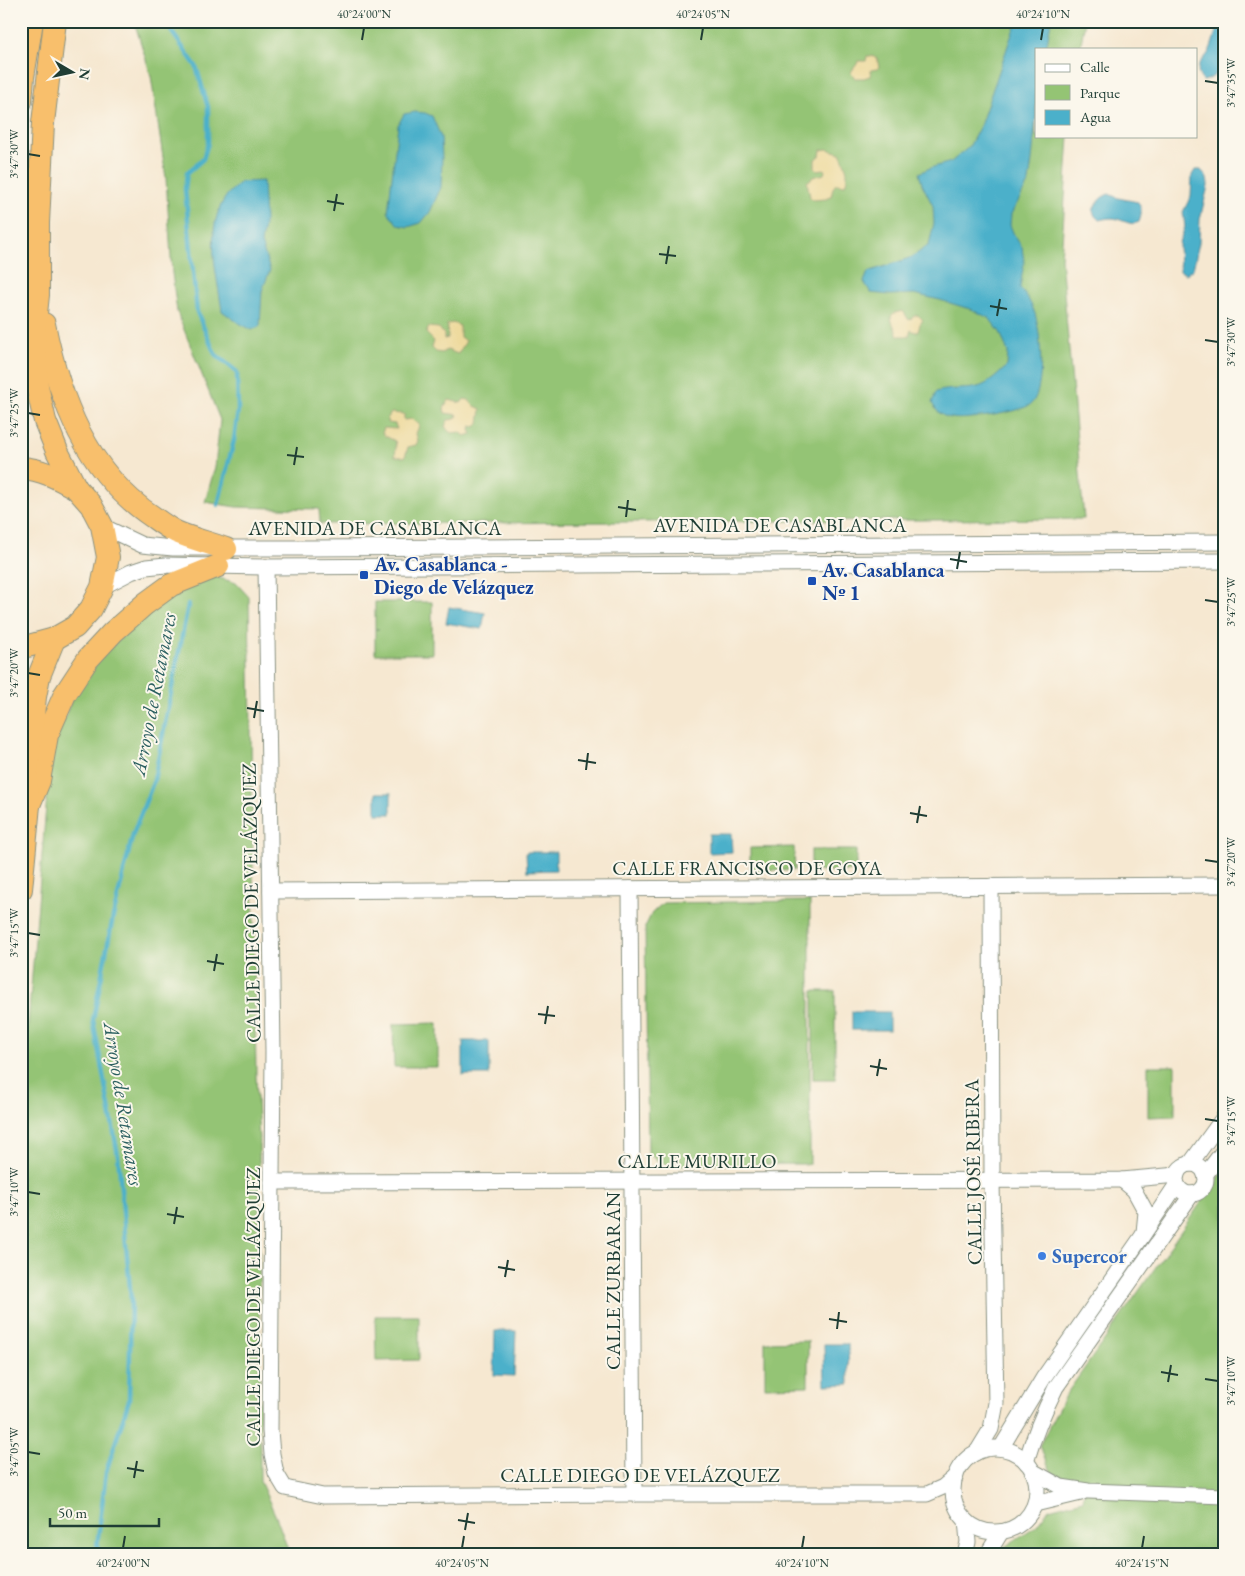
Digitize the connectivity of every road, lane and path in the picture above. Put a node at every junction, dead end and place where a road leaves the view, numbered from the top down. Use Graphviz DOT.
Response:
graph roads {
  1 [pos="32,21"];
  2 [pos="55,21"];
  3 [pos="21,101"];
  4 [pos="38,295"];
  5 [pos="21,468"];
  6 [pos="76,488"];
  7 [pos="102,526"];
  8 [pos="1224,542"];
  9 [pos="222,557"];
  10 [pos="1224,561"];
  11 [pos="266,567"];
  12 [pos="102,588"];
  13 [pos="54,639"];
  14 [pos="21,646"];
  15 [pos="29,805"];
  16 [pos="1224,885"];
  17 [pos="991,886"];
  18 [pos="21,889"];
  19 [pos="630,889"];
  20 [pos="271,891"];
  21 [pos="1224,1117"];
  22 [pos="1224,1150"];
  23 [pos="1190,1164"];
  24 [pos="1205,1175"];
  25 [pos="1177,1179"];
  26 [pos="992,1180"];
  27 [pos="1122,1180"];
  28 [pos="632,1181"];
  29 [pos="272,1182"];
  30 [pos="1192,1194"];
  31 [pos="1143,1235"];
  32 [pos="1001,1448"];
  33 [pos="977,1452"];
  34 [pos="1030,1467"];
  35 [pos="956,1476"];
  36 [pos="1088,1491"];
  37 [pos="634,1494"];
  38 [pos="1224,1496"];
  39 [pos="1035,1504"];
  40 [pos="966,1520"];
  41 [pos="1001,1532"];
  42 [pos="965,1555"];
  43 [pos="987,1555"];
  1 -- 3 [label="highway"];
  2 -- 4 [label="highway"];
  4 -- 6 [label="highway"];
  4 -- 9 [label="highway"];
  5 -- 6 [label="highway"];
  6 -- 7 [label="highway"];
  7 -- 9 [label="street, AVENIDA DE CASABLANCA"];
  7 -- 12 [label="highway"];
  8 -- 9 [label="street, AVENIDA DE CASABLANCA"];
  9 -- 11 [label="street, AVENIDA DE CASABLANCA"];
  9 -- 12 [label="street, AVENIDA DE CASABLANCA"];
  9 -- 15 [label="highway"];
  10 -- 11 [label="street, AVENIDA DE CASABLANCA"];
  11 -- 20 [label="street, CALLE DIEGO DE VELÁZQUEZ"];
  12 -- 13 [label="highway"];
  13 -- 14 [label="highway"];
  13 -- 15 [label="highway"];
  15 -- 18 [label="highway"];
  16 -- 17 [label="street, CALLE FRANCISCO DE GOYA"];
  17 -- 19 [label="street, CALLE FRANCISCO DE GOYA"];
  17 -- 26 [label="street, CALLE JOSÉ RIBERA"];
  19 -- 20 [label="street, CALLE FRANCISCO DE GOYA"];
  19 -- 28 [label="street, CALLE ZURBARÁN"];
  20 -- 29 [label="street, CALLE DIEGO DE VELÁZQUEZ"];
  21 -- 23 [label="street"];
  22 -- 24 [label="street"];
  23 -- 24 [label="street"];
  23 -- 25 [label="street"];
  24 -- 30 [label="street"];
  25 -- 27 [label="street, CALLE MURILLO"];
  25 -- 30 [label="street"];
  25 -- 31 [label="street"];
  26 -- 27 [label="street, CALLE MURILLO"];
  26 -- 28 [label="street, CALLE MURILLO"];
  26 -- 33 [label="street, CALLE JOSÉ RIBERA"];
  27 -- 31 [label="street"];
  28 -- 29 [label="street, CALLE MURILLO"];
  28 -- 37 [label="street, CALLE ZURBARÁN"];
  29 -- 37 [label="street, CALLE DIEGO DE VELÁZQUEZ"];
  30 -- 34 [label="street"];
  31 -- 32 [label="street"];
  32 -- 33 [label="street"];
  32 -- 34 [label="street"];
  33 -- 35 [label="street"];
  34 -- 36 [label="street"];
  34 -- 39 [label="street"];
  35 -- 37 [label="street, CALLE DIEGO DE VELÁZQUEZ"];
  35 -- 40 [label="street"];
  36 -- 38 [label="street"];
  36 -- 39 [label="street"];
  39 -- 41 [label="street"];
  40 -- 41 [label="street"];
  40 -- 42 [label="street"];
  41 -- 43 [label="street"];
}
